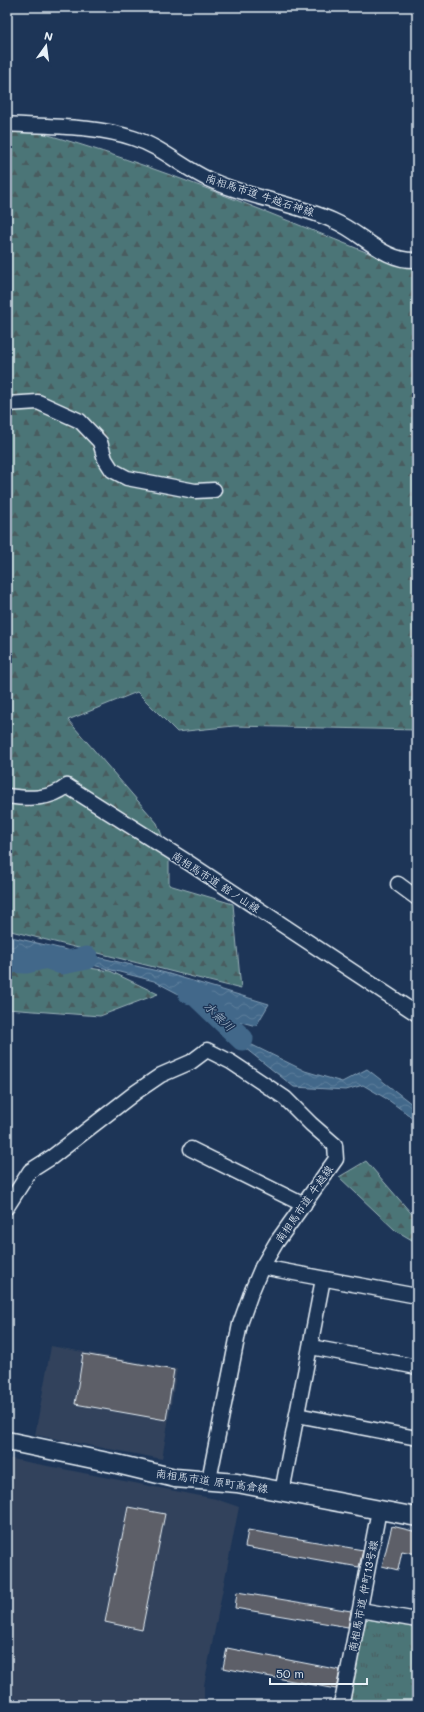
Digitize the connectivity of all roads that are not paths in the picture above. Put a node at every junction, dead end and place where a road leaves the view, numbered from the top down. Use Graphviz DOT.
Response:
graph roads {
  1 [pos="7,124"];
  2 [pos="417,260"];
  3 [pos="7,404"];
  4 [pos="214,490"];
  5 [pos="7,796"];
  6 [pos="398,884"];
  7 [pos="417,898"];
  8 [pos="417,1014"];
  9 [pos="191,1149"];
  10 [pos="304,1205"];
  11 [pos="7,1207"];
  12 [pos="262,1267"];
  13 [pos="323,1279"];
  14 [pos="417,1296"];
  15 [pos="311,1347"];
  16 [pos="417,1367"];
  17 [pos="297,1415"];
  18 [pos="417,1438"];
  19 [pos="7,1441"];
  20 [pos="209,1480"];
  21 [pos="282,1492"];
  22 [pos="379,1510"];
  23 [pos="417,1517"];
  24 [pos="361,1610"];
  25 [pos="417,1620"];
  26 [pos="340,1705"];
  1 -- 2 [label="street, 南相馬市道 牛越石神線"];
  3 -- 4 [label="street"];
  5 -- 8 [label="street, 南相馬市道 舘ノ山線"];
  6 -- 7 [label="street"];
  9 -- 10 [label="street"];
  10 -- 11 [label="street, 南相馬市道 牛越線"];
  10 -- 12 [label="street, 南相馬市道 牛越線"];
  12 -- 13 [label="street"];
  12 -- 20 [label="street, 南相馬市道 牛越線"];
  13 -- 14 [label="street"];
  13 -- 15 [label="street"];
  15 -- 16 [label="street"];
  15 -- 17 [label="street"];
  17 -- 18 [label="street"];
  17 -- 21 [label="street"];
  19 -- 20 [label="street, 南相馬市道 原町高倉線"];
  20 -- 21 [label="street, 南相馬市道 原町高倉線"];
  21 -- 22 [label="street, 南相馬市道 原町高倉線"];
  22 -- 23 [label="street, 南相馬市道 原町高倉線"];
  22 -- 24 [label="street, 南相馬市道 仲町13号線"];
  24 -- 25 [label="street"];
  24 -- 26 [label="street, 南相馬市道 仲町13号線"];
}
